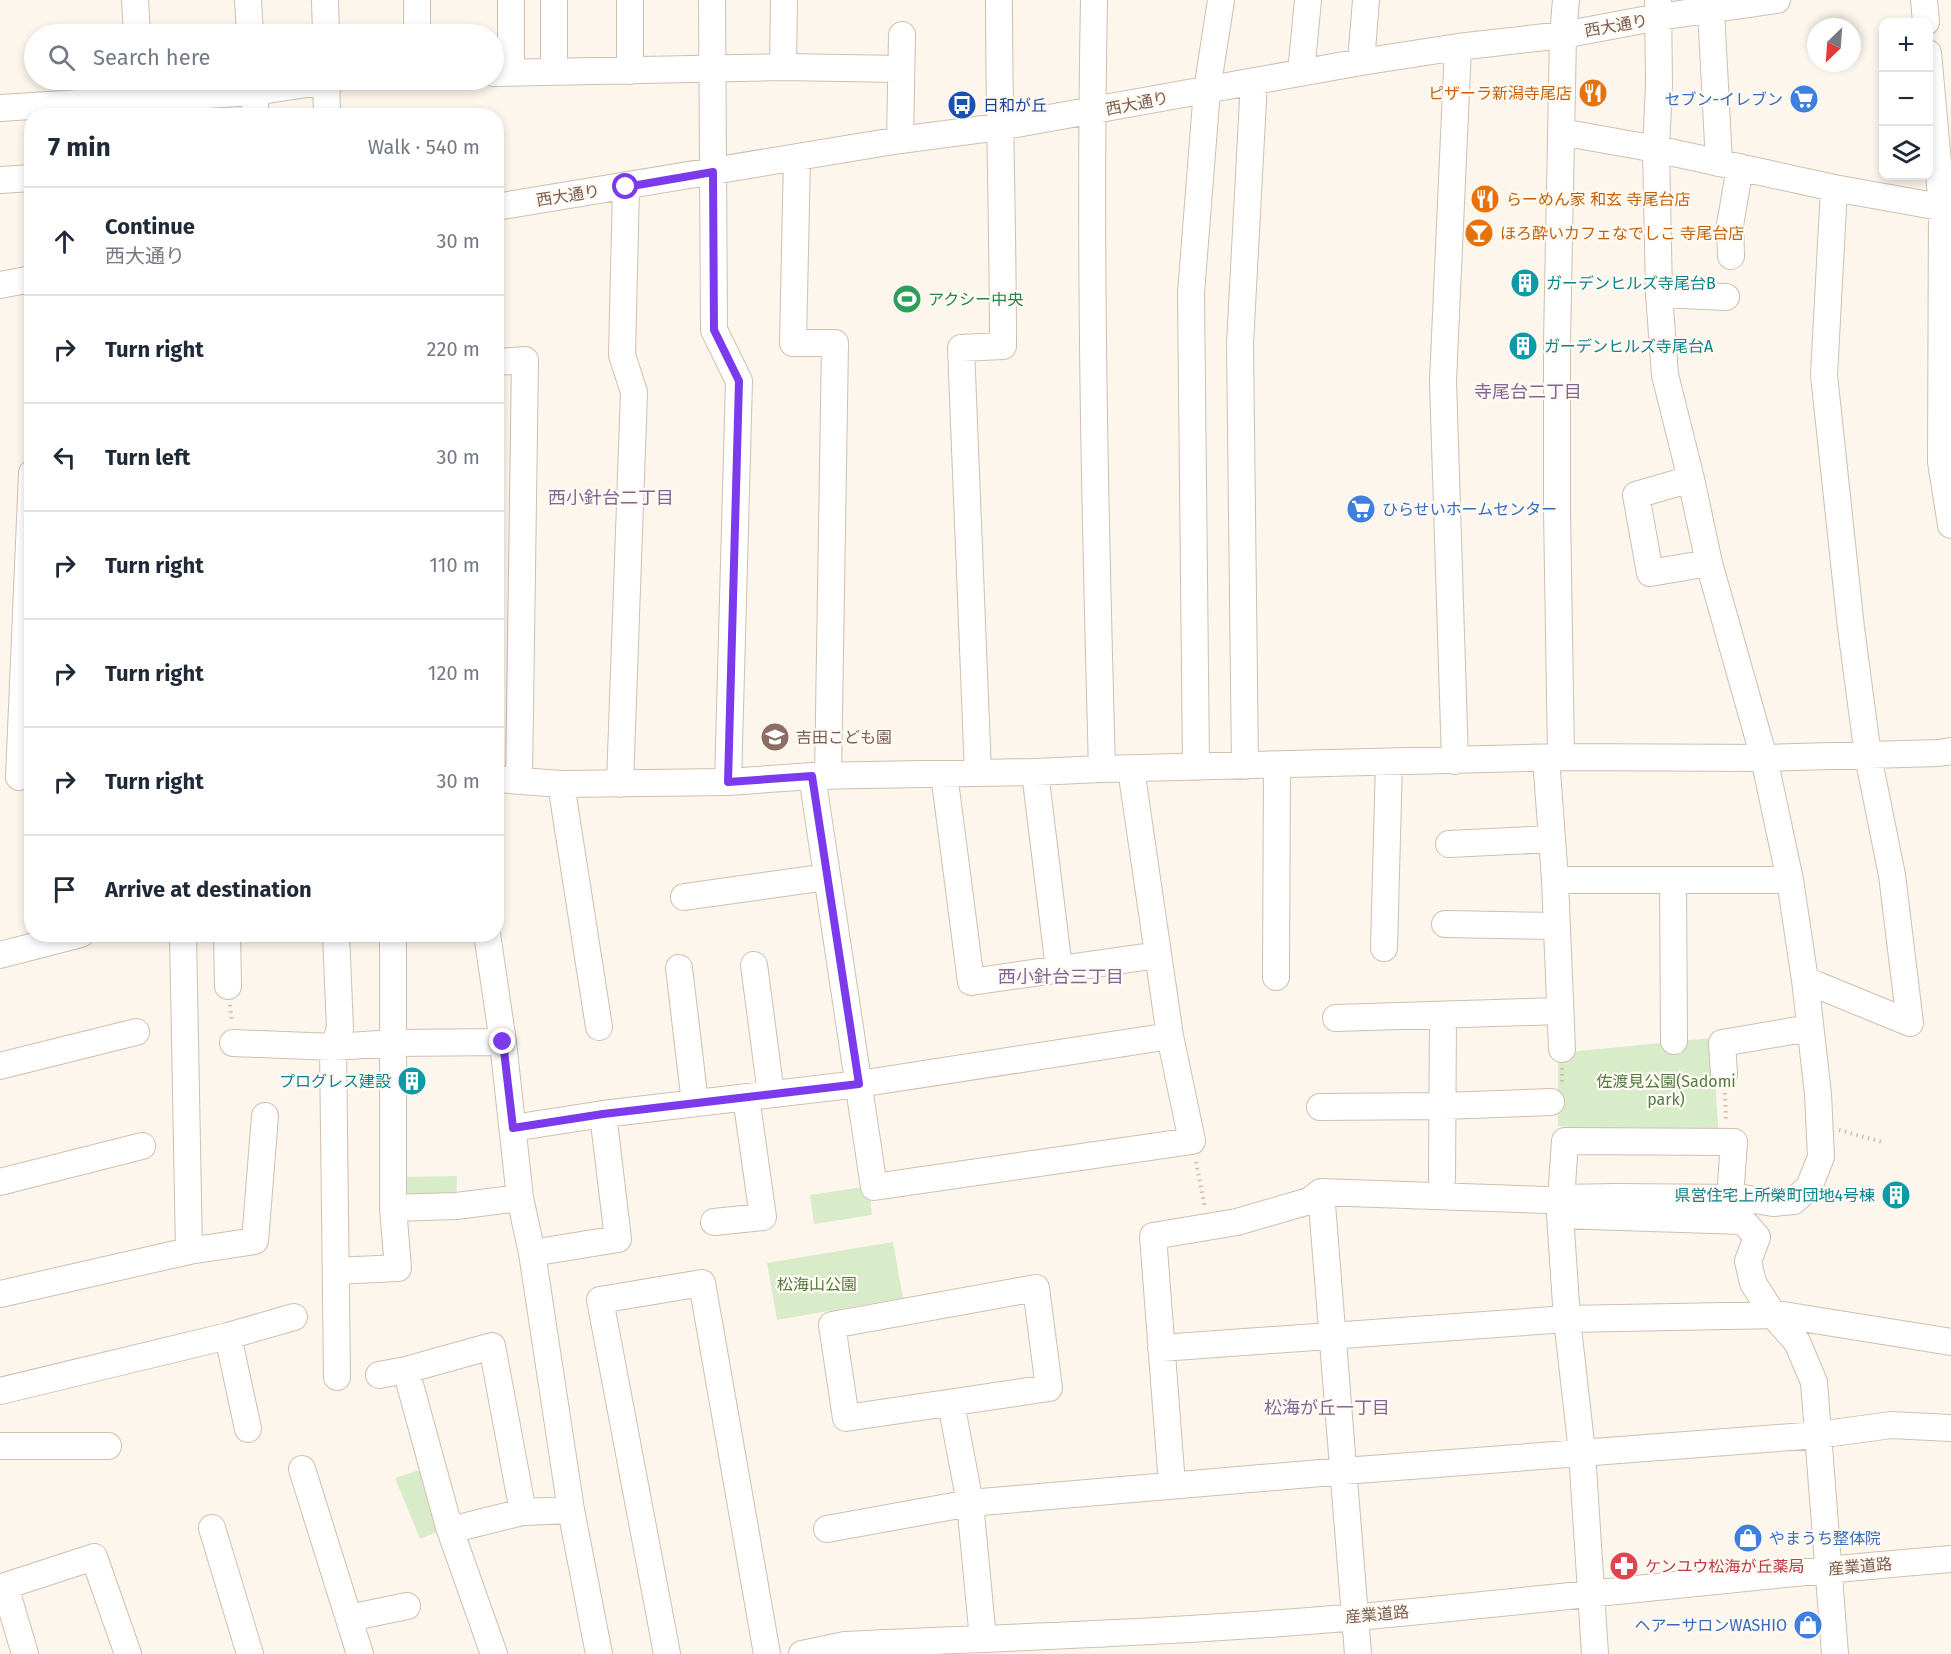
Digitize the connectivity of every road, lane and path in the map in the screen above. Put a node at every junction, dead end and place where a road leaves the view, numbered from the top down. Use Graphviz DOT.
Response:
graph roads {
  1 [pos="135,0"];
  2 [pos="248,0"];
  3 [pos="325,0"];
  4 [pos="417,0"];
  5 [pos="511,0"];
  6 [pos="554,0"];
  7 [pos="630,0"];
  8 [pos="712,0"];
  9 [pos="784,0"];
  10 [pos="999,0"];
  11 [pos="1094,0"];
  12 [pos="1221,0"];
  13 [pos="1308,0"];
  14 [pos="1366,0"];
  15 [pos="1566,0"];
  16 [pos="1777,0"];
  17 [pos="1924,0"];
  18 [pos="1658,9"];
  19 [pos="1711,10"];
  20 [pos="1926,18"];
  21 [pos="136,24"];
  22 [pos="249,24"];
  23 [pos="326,24"];
  24 [pos="417,24"];
  25 [pos="1563,34"];
  26 [pos="902,35"];
  27 [pos="1458,47"];
  28 [pos="504,57"];
  29 [pos="1360,62"];
  30 [pos="783,67"];
  31 [pos="711,68"];
  32 [pos="901,69"];
  33 [pos="554,71"];
  34 [pos="630,71"];
  35 [pos="1931,72"];
  36 [pos="504,73"];
  37 [pos="1301,73"];
  38 [pos="1254,81"];
  39 [pos="128,90"];
  40 [pos="170,90"];
  41 [pos="281,90"];
  42 [pos="326,90"];
  43 [pos="1207,90"];
  44 [pos="254,96"];
  45 [pos="0,108"];
  46 [pos="327,108"];
  47 [pos="1092,111"];
  48 [pos="999,127"];
  49 [pos="1562,132"];
  50 [pos="900,140"];
  51 [pos="1656,149"];
  52 [pos="797,157"];
  53 [pos="1730,165"];
  54 [pos="713,172"];
  55 [pos="24,178"];
  56 [pos="0,180"];
  57 [pos="626,187"];
  58 [pos="1834,188"];
  59 [pos="504,206"];
  60 [pos="1946,208"];
  61 [pos="1731,256"];
  62 [pos="24,280"];
  63 [pos="0,285"];
  64 [pos="1659,294"];
  65 [pos="1726,297"];
  66 [pos="504,361"];
  67 [pos="1691,479"];
  68 [pos="1951,525"];
  69 [pos="1709,563"];
  70 [pos="24,635"];
  71 [pos="1951,750"];
  72 [pos="1868,756"];
  73 [pos="1554,758"];
  74 [pos="1764,758"];
  75 [pos="1455,760"];
  76 [pos="1389,762"];
  77 [pos="1277,765"];
  78 [pos="1245,766"];
  79 [pos="1196,767"];
  80 [pos="1102,769"];
  81 [pos="1131,769"];
  82 [pos="1035,772"];
  83 [pos="978,773"];
  84 [pos="944,774"];
  85 [pos="820,776"];
  86 [pos="17,777"];
  87 [pos="508,779"];
  88 [pos="728,782"];
  89 [pos="561,784"];
  90 [pos="620,784"];
  91 [pos="1552,839"];
  92 [pos="1449,844"];
  93 [pos="827,877"];
  94 [pos="1555,880"];
  95 [pos="1790,880"];
  96 [pos="1673,881"];
  97 [pos="684,897"];
  98 [pos="1445,924"];
  99 [pos="1557,926"];
  100 [pos="50,942"];
  101 [pos="183,942"];
  102 [pos="227,942"];
  103 [pos="336,942"];
  104 [pos="393,942"];
  105 [pos="488,942"];
  106 [pos="1384,948"];
  107 [pos="0,955"];
  108 [pos="1158,955"];
  109 [pos="754,965"];
  110 [pos="679,968"];
  111 [pos="1059,969"];
  112 [pos="1276,977"];
  113 [pos="1805,980"];
  114 [pos="228,986"];
  115 [pos="1560,1011"];
  116 [pos="1443,1015"];
  117 [pos="1336,1018"];
  118 [pos="599,1027"];
  119 [pos="1810,1028"];
  120 [pos="136,1032"];
  121 [pos="1170,1036"];
  122 [pos="1674,1041"];
  123 [pos="503,1042"];
  124 [pos="234,1043"];
  125 [pos="395,1043"];
  126 [pos="333,1047"];
  127 [pos="1562,1049"];
  128 [pos="0,1066"];
  129 [pos="1724,1074"];
  130 [pos="859,1084"];
  131 [pos="758,1096"];
  132 [pos="1551,1102"];
  133 [pos="695,1103"];
  134 [pos="1443,1106"];
  135 [pos="1320,1107"];
  136 [pos="603,1114"];
  137 [pos="265,1116"];
  138 [pos="1820,1125"];
  139 [pos="513,1128"];
  140 [pos="1192,1141"];
  141 [pos="1726,1142"];
  142 [pos="1882,1142"];
  143 [pos="142,1146"];
  144 [pos="1442,1179"];
  145 [pos="0,1182"];
  146 [pos="1320,1184"];
  147 [pos="520,1198"];
  148 [pos="1730,1198"];
  149 [pos="1555,1199"];
  150 [pos="393,1208"];
  151 [pos="714,1222"];
  152 [pos="1208,1226"];
  153 [pos="189,1251"];
  154 [pos="532,1253"];
  155 [pos="336,1271"];
  156 [pos="0,1294"];
  157 [pos="1774,1316"];
  158 [pos="294,1317"];
  159 [pos="1567,1319"];
  160 [pos="228,1336"];
  161 [pos="1333,1336"];
  162 [pos="1951,1342"];
  163 [pos="1161,1348"];
  164 [pos="406,1370"];
  165 [pos="379,1374"];
  166 [pos="337,1377"];
  167 [pos="0,1391"];
  168 [pos="951,1403"];
  169 [pos="1951,1428"];
  170 [pos="248,1429"];
  171 [pos="1818,1435"];
  172 [pos="0,1446"];
  173 [pos="108,1446"];
  174 [pos="1582,1452"];
  175 [pos="302,1468"];
  176 [pos="1344,1471"];
  177 [pos="1172,1485"];
  178 [pos="970,1503"];
  179 [pos="571,1510"];
  180 [pos="524,1512"];
  181 [pos="212,1528"];
  182 [pos="826,1529"];
  183 [pos="450,1530"];
  184 [pos="1951,1559"];
  185 [pos="1829,1569"];
  186 [pos="1592,1594"];
  187 [pos="406,1606"];
  188 [pos="1356,1617"];
  189 [pos="349,1618"];
  190 [pos="983,1639"];
  191 [pos="1042,1645"];
  192 [pos="25,1654"];
  193 [pos="129,1654"];
  194 [pos="250,1654"];
  195 [pos="360,1654"];
  196 [pos="494,1654"];
  197 [pos="599,1654"];
  198 [pos="667,1654"];
  199 [pos="767,1654"];
  200 [pos="802,1654"];
  201 [pos="1358,1654"];
  202 [pos="1595,1654"];
  203 [pos="1835,1654"];
  1 -- 21 [label="street"];
  2 -- 22 [label="street"];
  3 -- 23 [label="street"];
  4 -- 24 [label="street"];
  5 -- 28 [label="street"];
  6 -- 33 [label="street"];
  7 -- 34 [label="street"];
  8 -- 31 [label="street"];
  9 -- 30 [label="street"];
  10 -- 48 [label="street"];
  11 -- 47 [label="street"];
  12 -- 43 [label="street"];
  13 -- 37 [label="street"];
  14 -- 29 [label="street"];
  15 -- 25 [label="street"];
  16 -- 19 [label="street, 西大通り"];
  17 -- 20 [label="street"];
  18 -- 19 [label="street, 西大通り"];
  18 -- 25 [label="street, 西大通り"];
  18 -- 51 [label="street"];
  19 -- 53 [label="street"];
  25 -- 27 [label="street, 西大通り"];
  25 -- 49 [label="street"];
  26 -- 32 [label="street"];
  27 -- 29 [label="street, 西大通り"];
  27 -- 75 [label="street"];
  29 -- 37 [label="street, 西大通り"];
  30 -- 31 [label="street"];
  30 -- 32 [label="street"];
  31 -- 34 [label="street"];
  31 -- 54 [label="street"];
  32 -- 50 [label="street"];
  33 -- 34 [label="street"];
  33 -- 36 [label="street"];
  35 -- 60 [label="street"];
  37 -- 38 [label="street, 西大通り"];
  38 -- 43 [label="street, 西大通り"];
  38 -- 78 [label="street"];
  39 -- 45 [label="street"];
  40 -- 44 [label="street"];
  41 -- 44 [label="street"];
  42 -- 46 [label="street"];
  43 -- 47 [label="street, 西大通り"];
  43 -- 79 [label="street"];
  47 -- 48 [label="street, 西大通り"];
  47 -- 80 [label="street"];
  48 -- 50 [label="street, 西大通り"];
  48 -- 83 [label="street"];
  49 -- 51 [label="street"];
  49 -- 73 [label="street"];
  50 -- 52 [label="street, 西大通り"];
  51 -- 53 [label="street"];
  51 -- 64 [label="street"];
  52 -- 54 [label="street, 西大通り"];
  52 -- 85 [label="street"];
  53 -- 58 [label="street"];
  53 -- 61 [label="street"];
  54 -- 57 [label="street, 西大通り"];
  54 -- 88 [label="street"];
  55 -- 56 [label="street"];
  57 -- 59 [label="street, 西大通り"];
  57 -- 90 [label="street"];
  58 -- 60 [label="street"];
  58 -- 72 [label="street"];
  60 -- 68 [label="street"];
  62 -- 63 [label="street"];
  64 -- 65 [label="street"];
  64 -- 67 [label="street"];
  66 -- 87 [label="street"];
  67 -- 69 [label="street"];
  67 -- 69 [label="street"];
  69 -- 74 [label="street"];
  70 -- 86 [label="street"];
  71 -- 72 [label="street"];
  72 -- 74 [label="street"];
  72 -- 113 [label="street"];
  73 -- 74 [label="street"];
  73 -- 75 [label="street"];
  73 -- 91 [label="street"];
  74 -- 95 [label="street"];
  75 -- 76 [label="street"];
  76 -- 77 [label="street"];
  76 -- 106 [label="street"];
  77 -- 78 [label="street"];
  77 -- 112 [label="street"];
  78 -- 79 [label="street"];
  79 -- 81 [label="street"];
  80 -- 81 [label="street"];
  80 -- 82 [label="street"];
  81 -- 108 [label="street"];
  82 -- 83 [label="street"];
  82 -- 111 [label="street"];
  83 -- 84 [label="street"];
  84 -- 85 [label="street"];
  84 -- 111 [label="street"];
  85 -- 88 [label="street"];
  85 -- 93 [label="street"];
  87 -- 89 [label="street"];
  88 -- 90 [label="street"];
  89 -- 90 [label="street"];
  89 -- 118 [label="street"];
  91 -- 92 [label="street"];
  91 -- 94 [label="street"];
  93 -- 97 [label="street"];
  93 -- 130 [label="street"];
  94 -- 96 [label="street"];
  94 -- 99 [label="street"];
  95 -- 96 [label="street"];
  95 -- 113 [label="street"];
  96 -- 122 [label="street"];
  98 -- 99 [label="street"];
  99 -- 115 [label="street"];
  100 -- 107 [label="street"];
  101 -- 153 [label="street"];
  102 -- 114 [label="street"];
  103 -- 126 [label="street"];
  104 -- 125 [label="street"];
  105 -- 123 [label="street"];
  108 -- 111 [label="street"];
  108 -- 121 [label="street"];
  109 -- 131 [label="street"];
  110 -- 133 [label="street"];
  113 -- 119 [label="street"];
  114 -- 124 [label="path"];
  115 -- 116 [label="street"];
  115 -- 127 [label="street"];
  116 -- 117 [label="street"];
  116 -- 134 [label="street"];
  119 -- 129 [label="street"];
  119 -- 138 [label="street"];
  120 -- 128 [label="street"];
  121 -- 130 [label="street"];
  121 -- 140 [label="street"];
  123 -- 125 [label="street"];
  123 -- 139 [label="street"];
  124 -- 126 [label="street"];
  125 -- 126 [label="street"];
  125 -- 150 [label="street"];
  126 -- 155 [label="street"];
  129 -- 141 [label="path"];
  130 -- 131 [label="street"];
  130 -- 140 [label="street"];
  131 -- 133 [label="street"];
  131 -- 151 [label="street"];
  132 -- 134 [label="street"];
  133 -- 136 [label="street"];
  134 -- 135 [label="street"];
  134 -- 144 [label="street"];
  136 -- 139 [label="street"];
  136 -- 154 [label="street"];
  137 -- 153 [label="street"];
  138 -- 142 [label="path"];
  138 -- 148 [label="street"];
  139 -- 147 [label="street"];
  140 -- 152 [label="path"];
  141 -- 148 [label="street"];
  141 -- 149 [label="street"];
  143 -- 145 [label="street"];
  144 -- 146 [label="street"];
  144 -- 149 [label="street"];
  146 -- 149 [label="street"];
  146 -- 152 [label="street"];
  146 -- 161 [label="street"];
  147 -- 150 [label="street"];
  147 -- 154 [label="street"];
  148 -- 149 [label="street"];
  149 -- 157 [label="street"];
  149 -- 159 [label="street"];
  150 -- 155 [label="street"];
  152 -- 163 [label="street"];
  153 -- 156 [label="street"];
  154 -- 179 [label="street"];
  155 -- 166 [label="street"];
  157 -- 159 [label="street"];
  157 -- 162 [label="street"];
  157 -- 171 [label="street"];
  158 -- 160 [label="street"];
  159 -- 161 [label="street"];
  159 -- 174 [label="street"];
  160 -- 167 [label="street"];
  160 -- 170 [label="street"];
  161 -- 163 [label="street"];
  161 -- 176 [label="street"];
  163 -- 177 [label="street"];
  164 -- 165 [label="street"];
  164 -- 180 [label="street"];
  164 -- 183 [label="street"];
  168 -- 168 [label="street"];
  168 -- 178 [label="street"];
  169 -- 171 [label="street"];
  171 -- 174 [label="street"];
  171 -- 185 [label="street"];
  172 -- 173 [label="street"];
  174 -- 176 [label="street"];
  174 -- 186 [label="street"];
  175 -- 189 [label="street"];
  176 -- 177 [label="street"];
  176 -- 188 [label="street"];
  177 -- 178 [label="street"];
  178 -- 182 [label="street"];
  178 -- 190 [label="street"];
  179 -- 180 [label="street"];
  179 -- 197 [label="street"];
  180 -- 183 [label="street"];
  181 -- 194 [label="street"];
  183 -- 196 [label="street"];
  184 -- 185 [label="street, 産業道路"];
  185 -- 186 [label="street, 産業道路"];
  185 -- 203 [label="street"];
  186 -- 188 [label="street, 産業道路"];
  186 -- 202 [label="street"];
  187 -- 189 [label="street"];
  188 -- 191 [label="street, 産業道路"];
  188 -- 201 [label="street"];
  189 -- 195 [label="street"];
  190 -- 191 [label="street, 産業道路"];
  190 -- 200 [label="street, 産業道路"];
  192 -- 193 [label="street"];
  198 -- 199 [label="street"];
}
